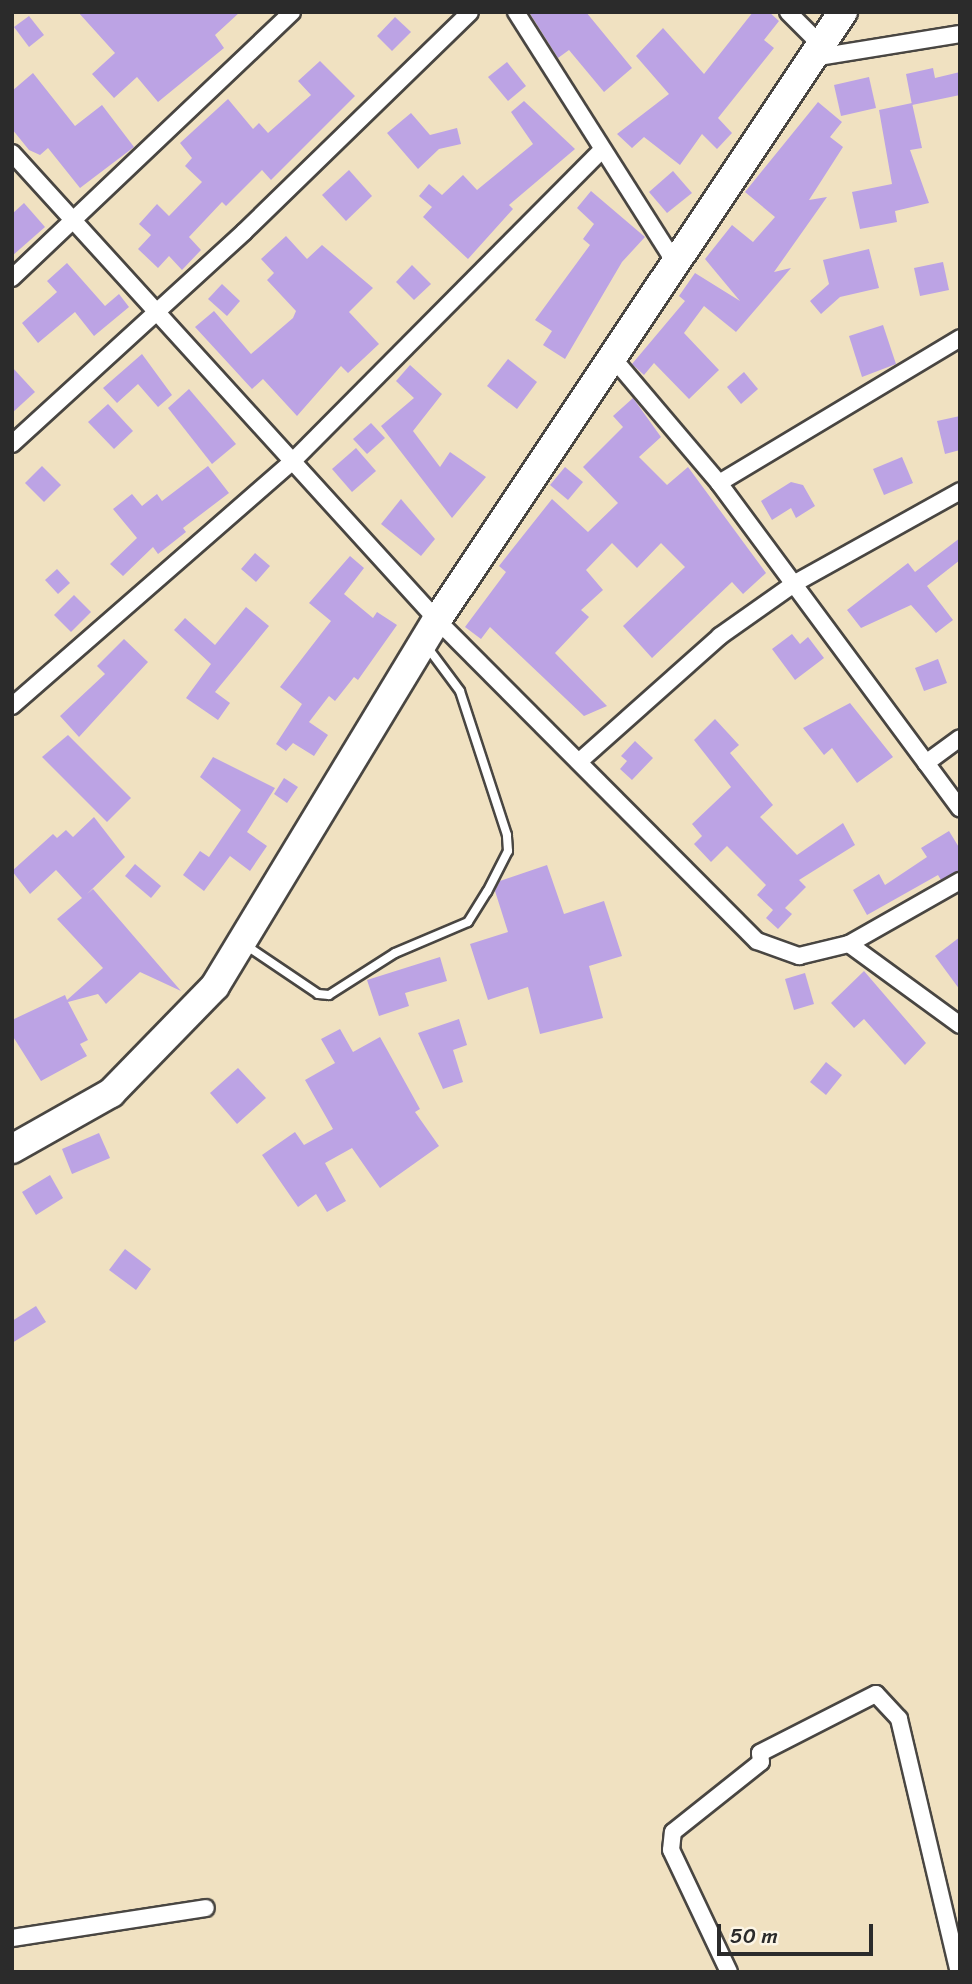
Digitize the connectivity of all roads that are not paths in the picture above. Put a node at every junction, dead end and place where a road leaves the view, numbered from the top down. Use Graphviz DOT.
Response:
graph roads {
  1 [pos="292,12"];
  2 [pos="470,12"];
  3 [pos="516,12"];
  4 [pos="788,12"];
  5 [pos="843,12"];
  6 [pos="960,34"];
  7 [pos="816,51"];
  8 [pos="601,151"];
  9 [pos="12,153"];
  10 [pos="73,222"];
  11 [pos="675,263"];
  12 [pos="12,278"];
  13 [pos="152,312"];
  14 [pos="960,338"];
  15 [pos="613,358"];
  16 [pos="12,444"];
  17 [pos="291,463"];
  18 [pos="719,483"];
  19 [pos="960,491"];
  20 [pos="795,583"];
  21 [pos="430,631"];
  22 [pos="12,706"];
  23 [pos="960,738"];
  24 [pos="581,760"];
  25 [pos="926,763"];
  26 [pos="960,809"];
  27 [pos="960,881"];
  28 [pos="242,942"];
  29 [pos="849,944"];
  30 [pos="960,1025"];
  31 [pos="12,1149"];
  32 [pos="206,1908"];
  33 [pos="12,1938"];
  34 [pos="729,1972"];
  35 [pos="959,1972"];
  1 -- 10 [label="street"];
  2 -- 13 [label="street"];
  3 -- 8 [label="street"];
  4 -- 7 [label="street"];
  5 -- 7 [label="highway"];
  6 -- 7 [label="street"];
  7 -- 11 [label="highway"];
  8 -- 11 [label="street"];
  8 -- 17 [label="street"];
  9 -- 10 [label="street"];
  10 -- 12 [label="street"];
  10 -- 13 [label="street"];
  11 -- 15 [label="highway"];
  13 -- 16 [label="street"];
  13 -- 17 [label="street"];
  14 -- 18 [label="street"];
  15 -- 18 [label="street"];
  15 -- 21 [label="highway"];
  17 -- 21 [label="street"];
  17 -- 22 [label="street"];
  18 -- 20 [label="street"];
  19 -- 20 [label="street"];
  20 -- 24 [label="street"];
  20 -- 25 [label="street"];
  21 -- 24 [label="street"];
  21 -- 28 [label="highway"];
  21 -- 28 [label="lane"];
  23 -- 25 [label="street"];
  24 -- 29 [label="street"];
  25 -- 26 [label="street"];
  27 -- 29 [label="street"];
  28 -- 31 [label="highway"];
  29 -- 30 [label="street"];
  32 -- 33 [label="street"];
  34 -- 35 [label="street"];
}
